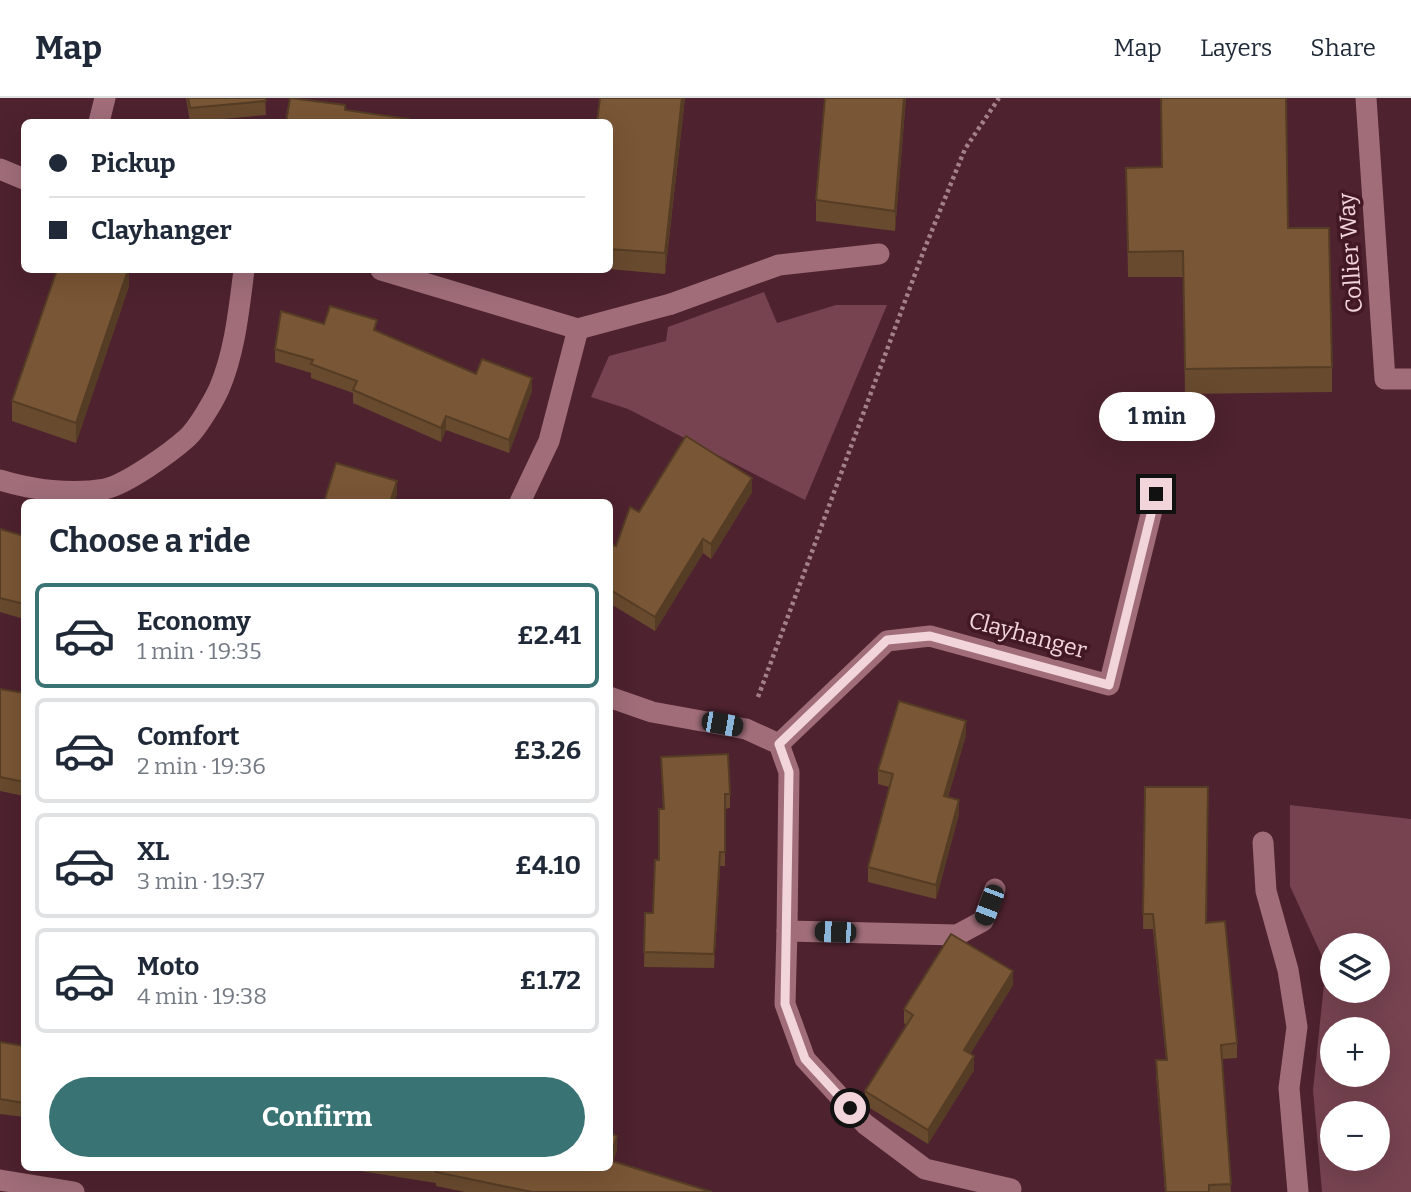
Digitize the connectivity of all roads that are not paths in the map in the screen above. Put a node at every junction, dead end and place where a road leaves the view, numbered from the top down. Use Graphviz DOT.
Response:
graph roads {
  1 [pos="106,98"];
  2 [pos="1366,98"];
  3 [pos="100,119"];
  4 [pos="0,169"];
  5 [pos="21,178"];
  6 [pos="879,254"];
  7 [pos="244,273"];
  8 [pos="390,273"];
  9 [pos="578,329"];
  10 [pos="1411,379"];
  11 [pos="0,480"];
  12 [pos="1156,494"];
  13 [pos="521,499"];
  14 [pos="613,698"];
  15 [pos="779,744"];
  16 [pos="1263,842"];
  17 [pos="995,889"];
  18 [pos="787,931"];
  19 [pos="0,1180"];
  20 [pos="1011,1189"];
  21 [pos="74,1192"];
  22 [pos="1298,1192"];
  1 -- 3 [label="street"];
  2 -- 10 [label="street, Collier Way"];
  4 -- 5 [label="street"];
  6 -- 9 [label="street"];
  7 -- 11 [label="street"];
  8 -- 9 [label="street"];
  9 -- 13 [label="street"];
  12 -- 15 [label="street, Clayhanger"];
  14 -- 15 [label="street"];
  15 -- 18 [label="street"];
  16 -- 22 [label="street"];
  17 -- 18 [label="street"];
  18 -- 20 [label="street"];
  19 -- 21 [label="street"];
}
